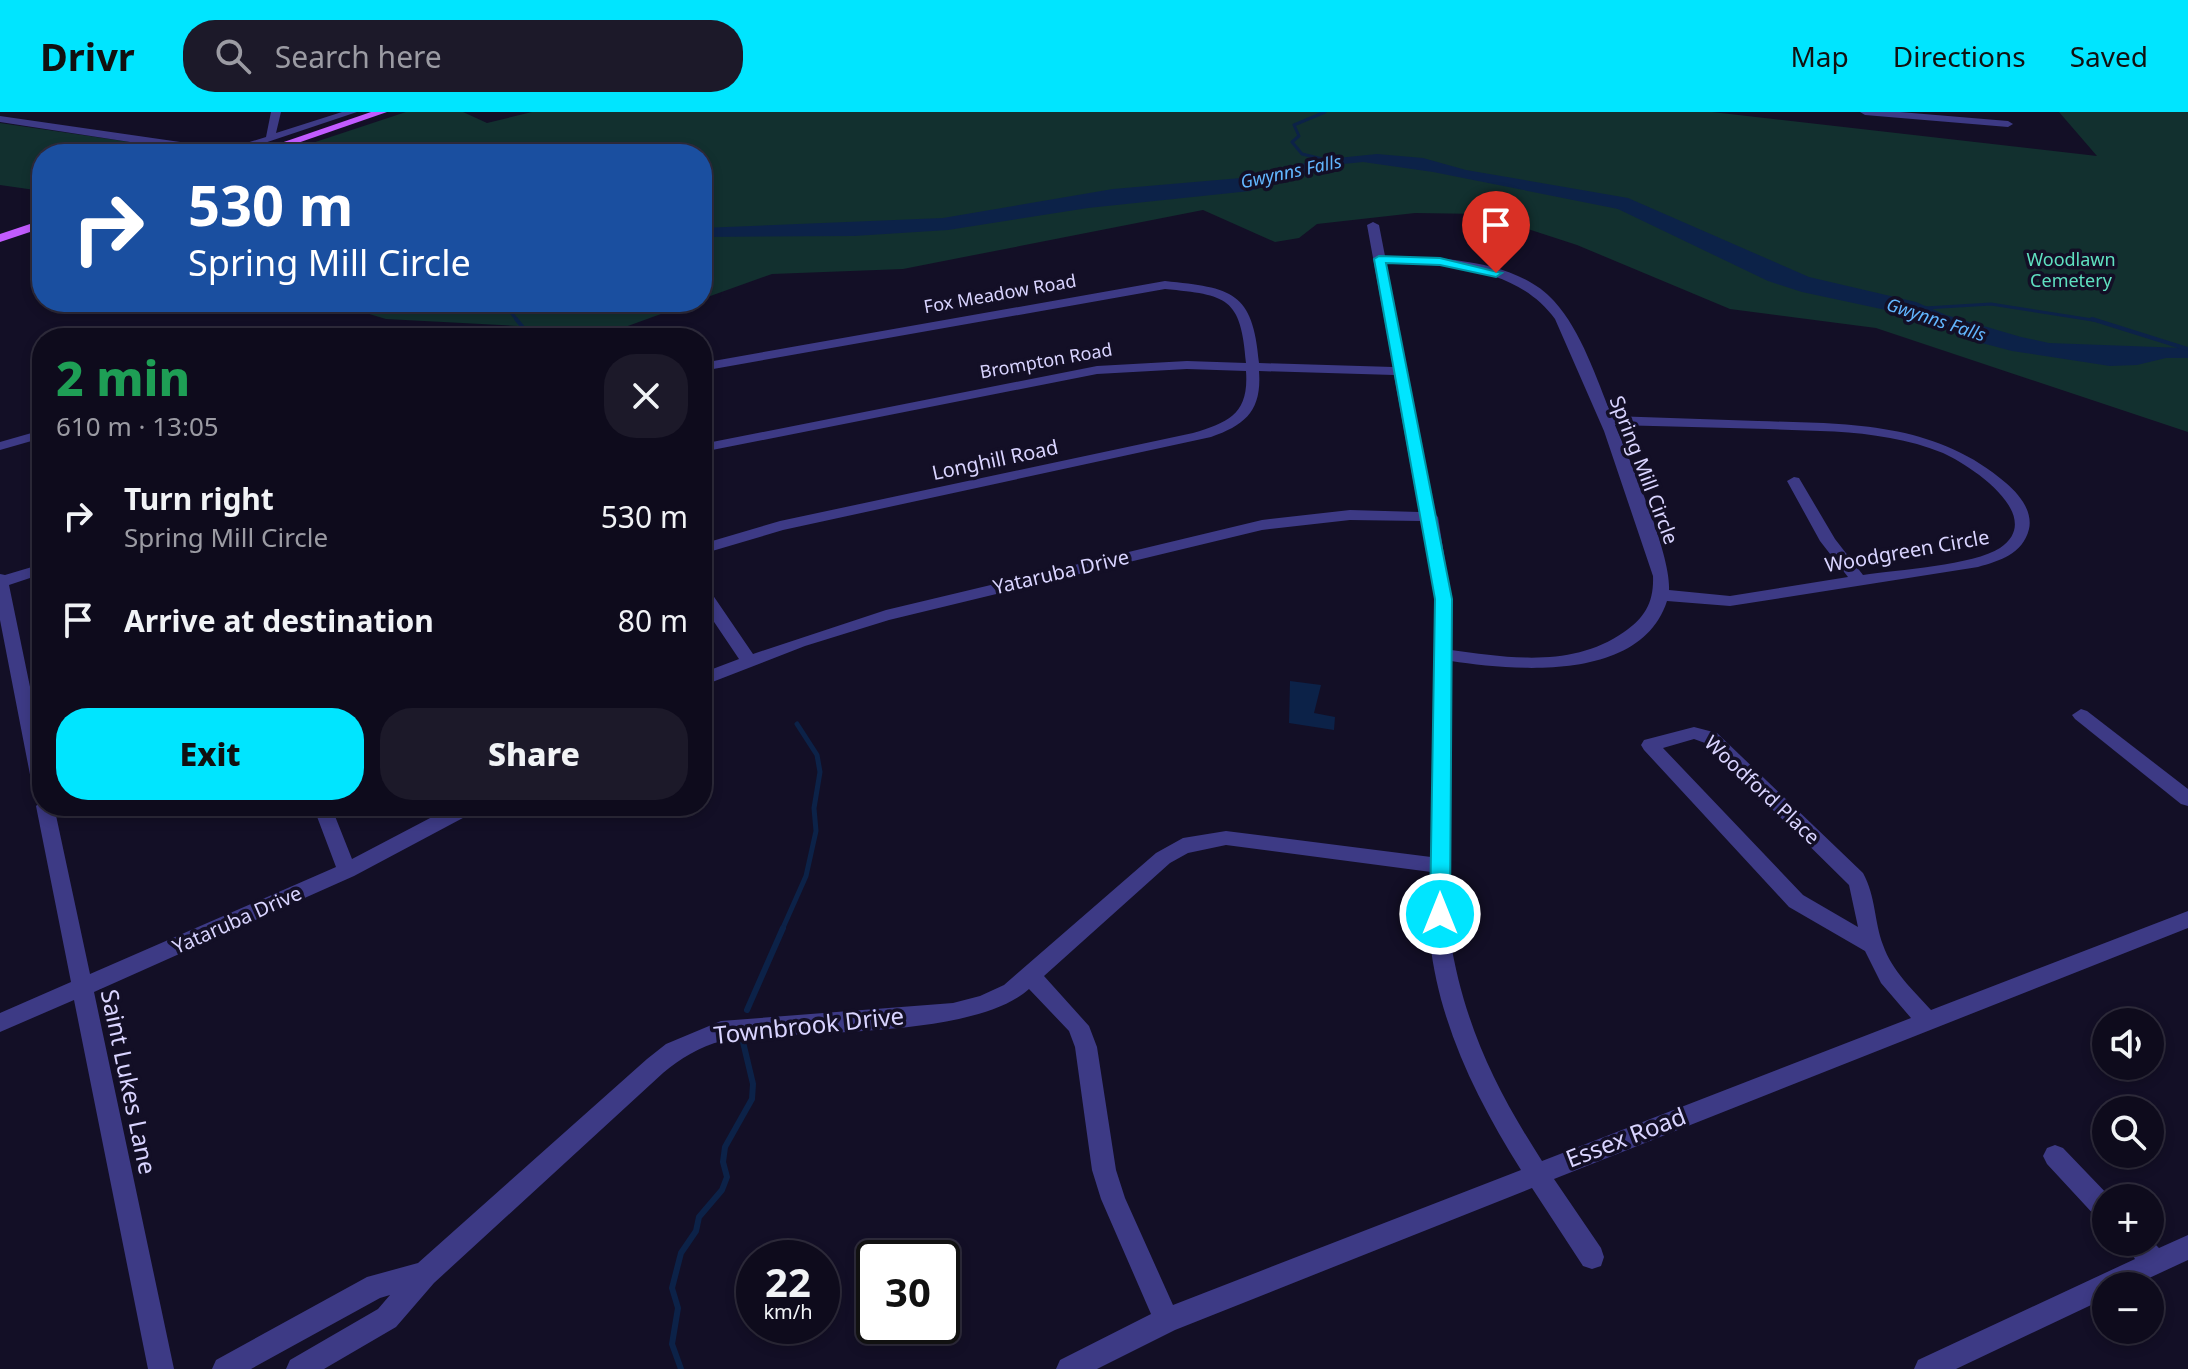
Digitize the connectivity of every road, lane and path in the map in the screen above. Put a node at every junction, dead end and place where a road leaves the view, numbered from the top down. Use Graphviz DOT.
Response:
graph roads {
  1 [pos="276,112"];
  2 [pos="352,112"];
  3 [pos="382,112"];
  4 [pos="1865,112"];
  5 [pos="1885,113"];
  6 [pos="0,119"];
  7 [pos="2008,124"];
  8 [pos="270,139"];
  9 [pos="177,144"];
  10 [pos="254,144"];
  11 [pos="285,144"];
  12 [pos="1373,225"];
  13 [pos="32,227"];
  14 [pos="0,238"];
  15 [pos="1379,259"];
  16 [pos="712,365"];
  17 [pos="1252,366"];
  18 [pos="1402,371"];
  19 [pos="1605,420"];
  20 [pos="32,437"];
  21 [pos="0,446"];
  22 [pos="712,446"];
  23 [pos="1794,481"];
  24 [pos="1430,517"];
  25 [pos="712,546"];
  26 [pos="32,572"];
  27 [pos="0,581"];
  28 [pos="1859,581"];
  29 [pos="1663,595"];
  30 [pos="712,606"];
  31 [pos="1443,654"];
  32 [pos="749,660"];
  33 [pos="712,676"];
  34 [pos="2081,715"];
  35 [pos="32,740"];
  36 [pos="2188,799"];
  37 [pos="47,816"];
  38 [pos="326,816"];
  39 [pos="450,816"];
  40 [pos="1440,866"];
  41 [pos="347,871"];
  42 [pos="2188,919"];
  43 [pos="1872,945"];
  44 [pos="1031,976"];
  45 [pos="81,988"];
  46 [pos="1927,1021"];
  47 [pos="0,1023"];
  48 [pos="2055,1156"];
  49 [pos="1537,1173"];
  50 [pos="2092,1195"];
  51 [pos="2188,1247"];
  52 [pos="2149,1256"];
  53 [pos="1592,1257"];
  54 [pos="2155,1262"];
  55 [pos="425,1274"];
  56 [pos="1167,1320"];
  57 [pos="161,1369"];
  58 [pos="225,1369"];
  59 [pos="299,1369"];
  60 [pos="1069,1369"];
  61 [pos="1927,1369"];
  1 -- 8 [label="street"];
  2 -- 8 [label="street"];
  3 -- 11 [label="main road"];
  4 -- 5 [label="street"];
  5 -- 7 [label="street"];
  6 -- 9 [label="street"];
  8 -- 10 [label="street"];
  12 -- 15 [label="street"];
  13 -- 14 [label="main road"];
  15 -- 18 [label="street"];
  15 -- 19 [label="street, Spring Mill Circle"];
  16 -- 17 [label="street, Fox Meadow Road"];
  17 -- 18 [label="street, Brompton Road"];
  17 -- 22 [label="street, Brompton Road"];
  17 -- 25 [label="street, Longhill Road"];
  18 -- 24 [label="street"];
  19 -- 28 [label="street, Woodgreen Circle"];
  19 -- 29 [label="street, Spring Mill Circle"];
  20 -- 21 [label="street"];
  23 -- 28 [label="street"];
  24 -- 31 [label="street"];
  24 -- 32 [label="street, Yataruba Drive"];
  26 -- 27 [label="street"];
  27 -- 35 [label="street"];
  28 -- 29 [label="street, Woodgreen Circle"];
  29 -- 31 [label="street"];
  30 -- 32 [label="street"];
  31 -- 40 [label="street"];
  32 -- 33 [label="street, Yataruba Drive"];
  34 -- 36 [label="street"];
  37 -- 45 [label="street, Saint Lukes Lane"];
  38 -- 41 [label="street"];
  39 -- 41 [label="street, Yataruba Drive"];
  40 -- 44 [label="street, Townbrook Drive"];
  40 -- 49 [label="street"];
  41 -- 45 [label="street, Yataruba Drive"];
  42 -- 46 [label="street, Essex Road"];
  43 -- 43 [label="street, Woodford Place"];
  43 -- 46 [label="street, Woodford Place"];
  44 -- 55 [label="street, Townbrook Drive"];
  44 -- 56 [label="street"];
  45 -- 47 [label="street, Yataruba Drive"];
  45 -- 57 [label="street, Saint Lukes Lane"];
  46 -- 49 [label="street, Essex Road"];
  48 -- 50 [label="street"];
  49 -- 53 [label="street"];
  49 -- 56 [label="street, Essex Road"];
  51 -- 54 [label="street"];
  52 -- 54 [label="street"];
  54 -- 61 [label="street"];
  55 -- 58 [label="street, Townbrook Drive"];
  55 -- 59 [label="street, Townbrook Drive"];
  56 -- 60 [label="street, Essex Road"];
}
